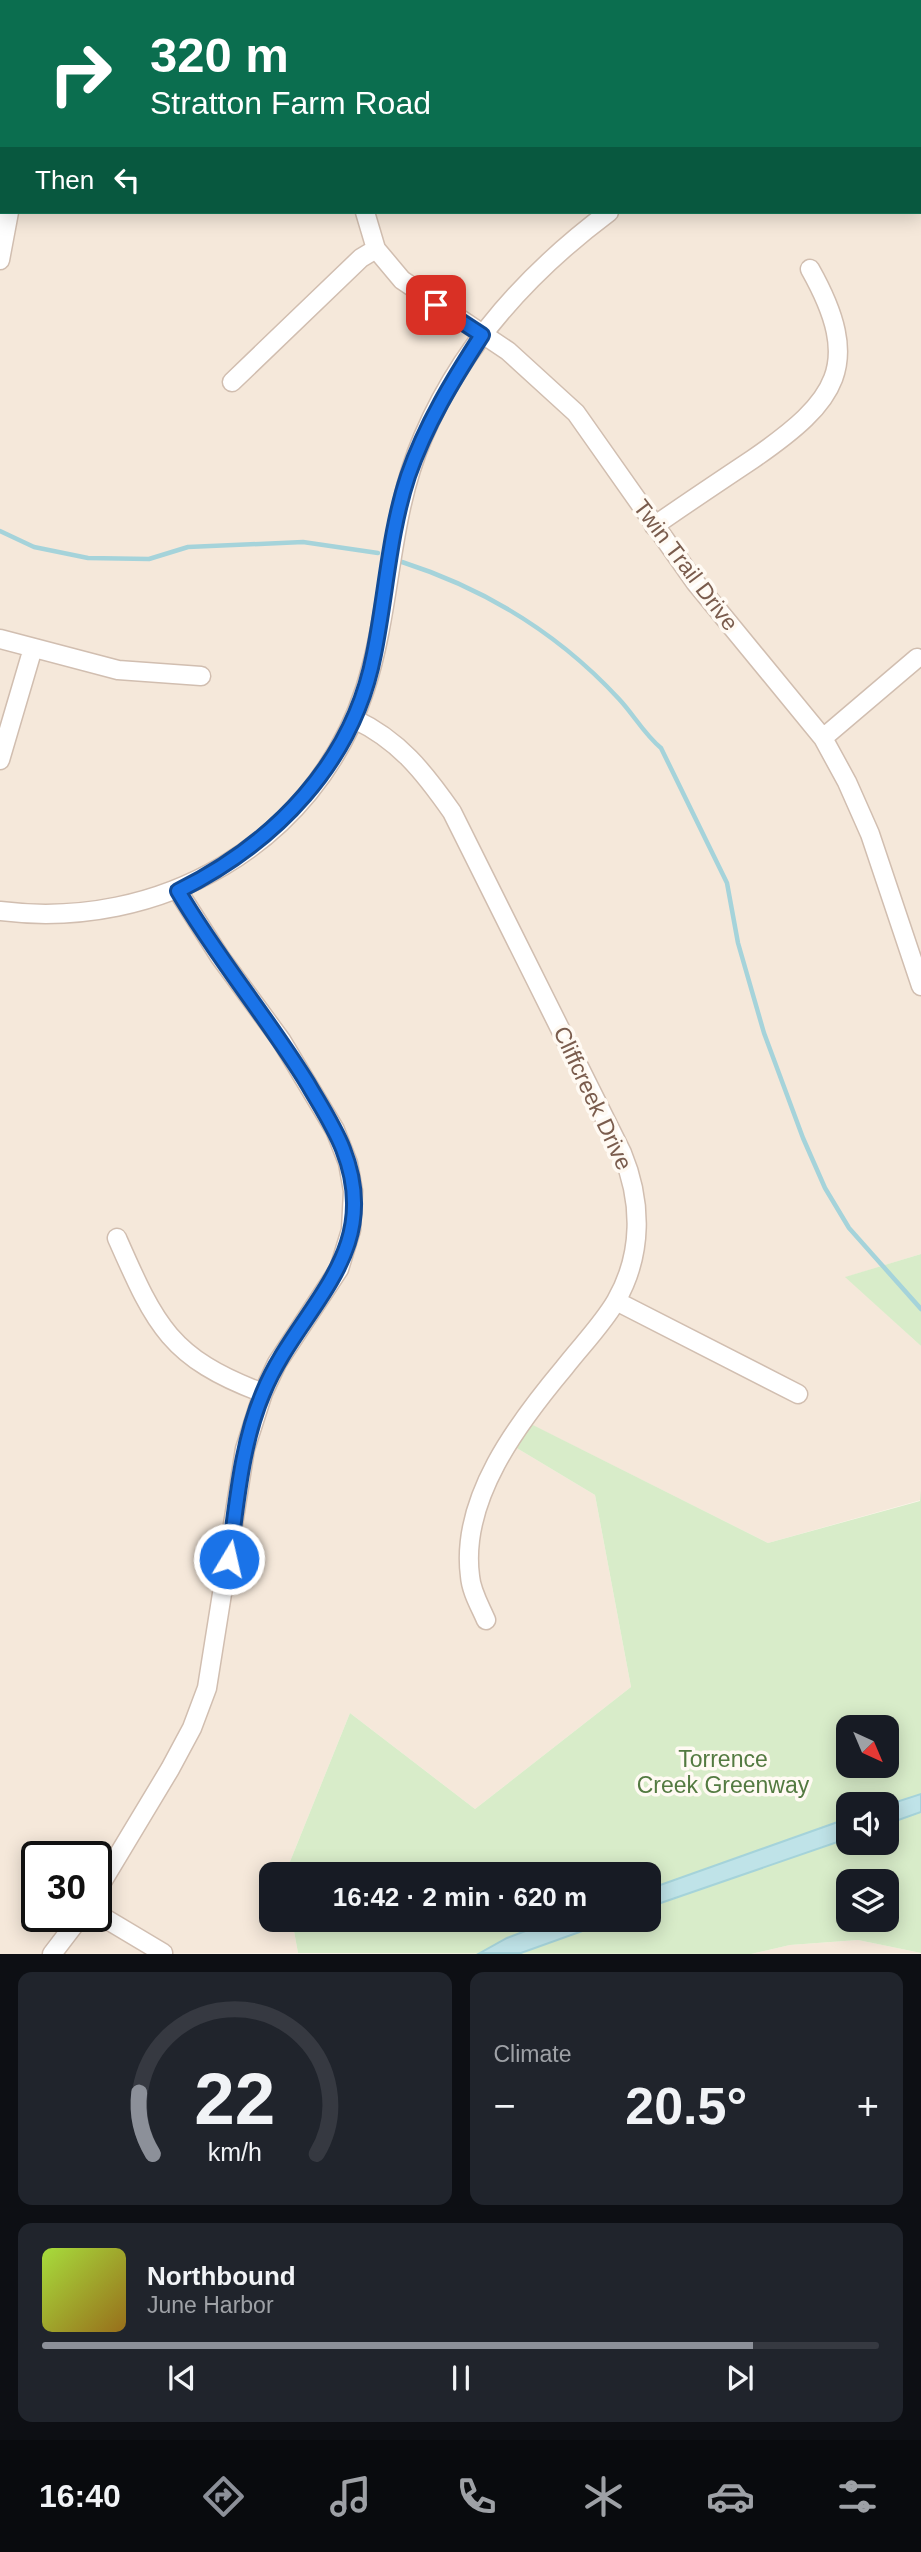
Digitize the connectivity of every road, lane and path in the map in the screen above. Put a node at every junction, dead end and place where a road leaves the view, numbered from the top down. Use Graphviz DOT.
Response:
graph roads {
  1 [pos="9,214"];
  2 [pos="366,214"];
  3 [pos="606,214"];
  4 [pos="376,249"];
  5 [pos="0,260"];
  6 [pos="810,269"];
  7 [pos="482,335"];
  8 [pos="232,382"];
  9 [pos="654,526"];
  10 [pos="0,639"];
  11 [pos="33,648"];
  12 [pos="917,658"];
  13 [pos="201,676"];
  14 [pos="354,719"];
  15 [pos="823,738"];
  16 [pos="0,760"];
  17 [pos="178,891"];
  18 [pos="0,911"];
  19 [pos="921,986"];
  20 [pos="117,1238"];
  21 [pos="616,1301"];
  22 [pos="263,1392"];
  23 [pos="798,1394"];
  24 [pos="486,1620"];
  25 [pos="112,1865"];
  26 [pos="112,1923"];
  27 [pos="68,1932"];
  28 [pos="163,1953"];
  29 [pos="52,1954"];
  1 -- 5 [label="street"];
  2 -- 4 [label="street, Twin Trail Drive"];
  3 -- 7 [label="street"];
  4 -- 7 [label="street, Twin Trail Drive"];
  4 -- 8 [label="street"];
  6 -- 9 [label="street"];
  7 -- 9 [label="street, Twin Trail Drive"];
  7 -- 14 [label="street"];
  9 -- 15 [label="street, Twin Trail Drive"];
  10 -- 11 [label="street"];
  11 -- 13 [label="street"];
  11 -- 16 [label="street"];
  12 -- 15 [label="street"];
  14 -- 17 [label="street"];
  14 -- 21 [label="street, Cliffcreek Drive"];
  15 -- 19 [label="street, Twin Trail Drive"];
  17 -- 18 [label="street"];
  17 -- 22 [label="street"];
  20 -- 22 [label="street"];
  21 -- 23 [label="street"];
  21 -- 24 [label="street, Cliffcreek Drive"];
  22 -- 25 [label="street"];
  26 -- 28 [label="street"];
  27 -- 29 [label="street"];
}
